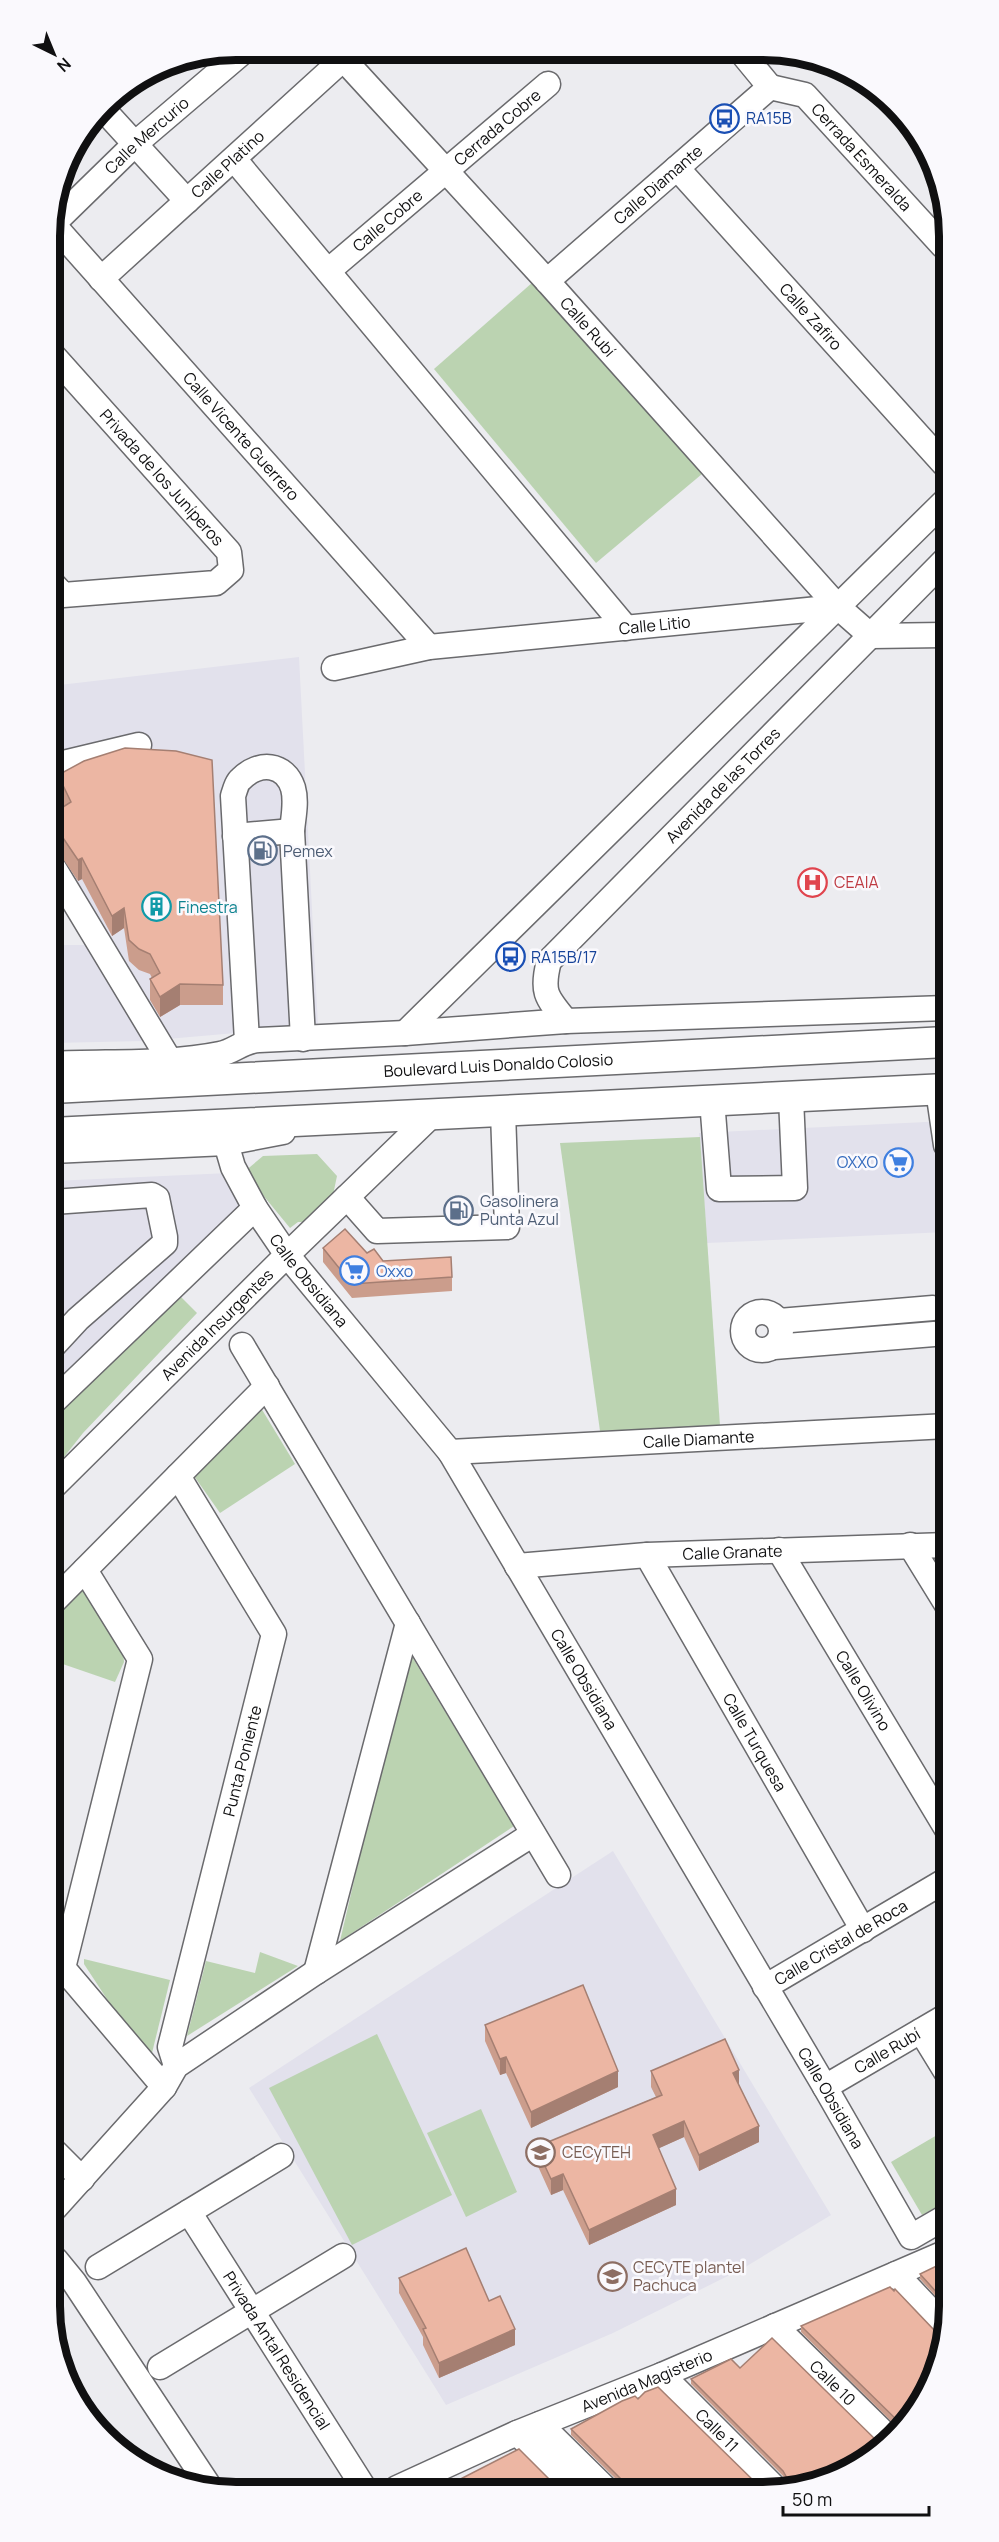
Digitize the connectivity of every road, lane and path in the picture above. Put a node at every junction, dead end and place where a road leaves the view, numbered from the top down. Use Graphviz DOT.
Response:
graph roads {
  1 [pos="233,60"];
  2 [pos="337,60"];
  3 [pos="350,60"];
  4 [pos="748,60"];
  5 [pos="548,84"];
  6 [pos="770,87"];
  7 [pos="108,114"];
  8 [pos="136,143"];
  9 [pos="234,159"];
  10 [pos="677,168"];
  11 [pos="446,170"];
  12 [pos="187,201"];
  13 [pos="61,214"];
  14 [pos="60,232"];
  15 [pos="939,242"];
  16 [pos="328,272"];
  17 [pos="101,279"];
  18 [pos="547,281"];
  19 [pos="60,363"];
  20 [pos="939,458"];
  21 [pos="939,507"];
  22 [pos="939,566"];
  23 [pos="60,592"];
  24 [pos="838,607"];
  25 [pos="626,628"];
  26 [pos="939,635"];
  27 [pos="871,636"];
  28 [pos="429,647"];
  29 [pos="334,668"];
  30 [pos="139,745"];
  31 [pos="60,764"];
  32 [pos="292,831"];
  33 [pos="236,836"];
  34 [pos="60,878"];
  35 [pos="939,1008"];
  36 [pos="566,1021"];
  37 [pos="405,1033"];
  38 [pos="303,1039"];
  39 [pos="247,1041"];
  40 [pos="939,1042"];
  41 [pos="60,1064"];
  42 [pos="176,1070"];
  43 [pos="60,1087"];
  44 [pos="939,1090"];
  45 [pos="790,1098"];
  46 [pos="712,1100"];
  47 [pos="503,1112"];
  48 [pos="435,1113"];
  49 [pos="348,1120"];
  50 [pos="60,1133"];
  51 [pos="226,1143"];
  52 [pos="60,1151"];
  53 [pos="347,1197"];
  54 [pos="60,1201"];
  55 [pos="255,1208"];
  56 [pos="287,1255"];
  57 [pos="939,1304"];
  58 [pos="939,1305"];
  59 [pos="779,1321"];
  60 [pos="939,1336"];
  61 [pos="939,1337"];
  62 [pos="60,1338"];
  63 [pos="242,1345"];
  64 [pos="774,1347"];
  65 [pos="267,1386"];
  66 [pos="60,1395"];
  67 [pos="939,1426"];
  68 [pos="450,1452"];
  69 [pos="178,1476"];
  70 [pos="60,1480"];
  71 [pos="910,1545"];
  72 [pos="939,1545"];
  73 [pos="779,1550"];
  74 [pos="647,1555"];
  75 [pos="517,1566"];
  76 [pos="84,1570"];
  77 [pos="60,1592"];
  78 [pos="939,1592"];
  79 [pos="408,1623"];
  80 [pos="939,1816"];
  81 [pos="533,1834"];
  82 [pos="558,1875"];
  83 [pos="939,1885"];
  84 [pos="863,1930"];
  85 [pos="316,1972"];
  86 [pos="765,1987"];
  87 [pos="939,2020"];
  88 [pos="921,2031"];
  89 [pos="939,2060"];
  90 [pos="176,2066"];
  91 [pos="825,2087"];
  92 [pos="164,2088"];
  93 [pos="281,2156"];
  94 [pos="60,2157"];
  95 [pos="81,2180"];
  96 [pos="60,2203"];
  97 [pos="189,2212"];
  98 [pos="939,2221"];
  99 [pos="939,2255"];
  100 [pos="343,2256"];
  101 [pos="60,2265"];
  102 [pos="98,2267"];
  103 [pos="896,2274"];
  104 [pos="251,2312"];
  105 [pos="939,2319"];
  106 [pos="775,2326"];
  107 [pos="159,2367"];
  108 [pos="662,2375"];
  109 [pos="540,2424"];
  110 [pos="518,2433"];
  111 [pos="885,2434"];
  112 [pos="205,2479"];
  113 [pos="360,2482"];
  114 [pos="411,2482"];
  115 [pos="567,2482"];
  116 [pos="599,2482"];
  117 [pos="769,2482"];
  1 -- 8 [label="street, Calle Mercurio"];
  2 -- 9 [label="street, Calle Platino"];
  3 -- 11 [label="street, Calle Rubí"];
  4 -- 6 [label="street"];
  5 -- 11 [label="street, Cerrada Cobre"];
  6 -- 10 [label="street, Calle Diamante"];
  6 -- 15 [label="street, Cerrada Esmeralda"];
  7 -- 8 [label="street"];
  8 -- 12 [label="street"];
  8 -- 13 [label="street, Calle Mercurio"];
  9 -- 12 [label="street, Calle Platino"];
  9 -- 16 [label="street"];
  10 -- 18 [label="street, Calle Diamante"];
  10 -- 20 [label="street, Calle Zafiro"];
  11 -- 16 [label="street, Calle Cobre"];
  11 -- 18 [label="street, Calle Rubí"];
  12 -- 17 [label="street, Calle Platino"];
  14 -- 17 [label="street, Calle Vicente Guerrero"];
  16 -- 25 [label="street"];
  17 -- 28 [label="street, Calle Vicente Guerrero"];
  18 -- 24 [label="street, Calle Rubí"];
  19 -- 23 [label="street, Privada de los Juníperos"];
  21 -- 24 [label="street"];
  22 -- 27 [label="street, Avenida de las Torres"];
  24 -- 25 [label="street, Calle Litio"];
  24 -- 27 [label="street"];
  24 -- 37 [label="street"];
  25 -- 28 [label="street, Calle Litio"];
  26 -- 27 [label="street"];
  27 -- 36 [label="street, Avenida de las Torres"];
  28 -- 29 [label="street, Calle Litio"];
  30 -- 31 [label="street"];
  32 -- 33 [label="street"];
  32 -- 33 [label="street"];
  32 -- 38 [label="street"];
  33 -- 39 [label="street"];
  34 -- 42 [label="street"];
  35 -- 36 [label="street"];
  36 -- 37 [label="street"];
  37 -- 38 [label="street"];
  38 -- 39 [label="street"];
  39 -- 42 [label="street"];
  40 -- 42 [label="main road, Boulevard Luis Donaldo Colosio"];
  41 -- 42 [label="street"];
  42 -- 43 [label="main road, Boulevard Luis Donaldo Colosio"];
  44 -- 45 [label="main road"];
  45 -- 46 [label="main road"];
  45 -- 46 [label="street"];
  46 -- 47 [label="main road"];
  47 -- 48 [label="main road"];
  47 -- 53 [label="street"];
  48 -- 49 [label="main road"];
  48 -- 53 [label="street, Avenida Insurgentes"];
  49 -- 50 [label="main road"];
  49 -- 51 [label="street"];
  51 -- 52 [label="street"];
  51 -- 55 [label="street, Calle Obsidiana"];
  53 -- 56 [label="street, Avenida Insurgentes"];
  54 -- 62 [label="street"];
  55 -- 56 [label="street, Calle Obsidiana"];
  55 -- 66 [label="street"];
  56 -- 68 [label="street, Calle Obsidiana"];
  56 -- 70 [label="street, Avenida Insurgentes"];
  57 -- 59 [label="street"];
  58 -- 60 [label="street"];
  59 -- 64 [label="street"];
  59 -- 64 [label="street"];
  61 -- 64 [label="street"];
  63 -- 65 [label="street"];
  65 -- 69 [label="street"];
  65 -- 79 [label="street"];
  67 -- 68 [label="street, Calle Diamante"];
  68 -- 75 [label="street, Calle Obsidiana"];
  69 -- 76 [label="street"];
  69 -- 90 [label="street, Punta Poniente"];
  71 -- 72 [label="street, Calle Granate"];
  71 -- 73 [label="street, Calle Granate"];
  71 -- 78 [label="street"];
  73 -- 74 [label="street, Calle Granate"];
  73 -- 80 [label="street, Calle Olivino"];
  74 -- 75 [label="street, Calle Granate"];
  74 -- 84 [label="street, Calle Turquesa"];
  75 -- 86 [label="street, Calle Obsidiana"];
  76 -- 77 [label="street"];
  76 -- 92 [label="street"];
  79 -- 81 [label="street"];
  79 -- 85 [label="street"];
  81 -- 82 [label="street"];
  81 -- 85 [label="street"];
  83 -- 84 [label="street, Calle Cristal de Roca"];
  84 -- 86 [label="street, Calle Cristal de Roca"];
  85 -- 90 [label="street"];
  86 -- 91 [label="street, Calle Obsidiana"];
  87 -- 88 [label="street, Calle Rubí"];
  88 -- 89 [label="street"];
  88 -- 91 [label="street, Calle Rubí"];
  90 -- 92 [label="street"];
  91 -- 98 [label="street, Calle Obsidiana"];
  92 -- 95 [label="street"];
  93 -- 97 [label="street"];
  94 -- 95 [label="street"];
  95 -- 96 [label="street"];
  97 -- 102 [label="street"];
  97 -- 104 [label="street, Privada Antal Residencial"];
  99 -- 103 [label="street, Avenida Magisterio"];
  100 -- 104 [label="street"];
  101 -- 112 [label="street"];
  103 -- 105 [label="street"];
  103 -- 106 [label="street, Avenida Magisterio"];
  104 -- 107 [label="street"];
  104 -- 113 [label="street, Privada Antal Residencial"];
  106 -- 108 [label="street, Avenida Magisterio"];
  106 -- 111 [label="street, Calle 10"];
  108 -- 109 [label="street, Avenida Magisterio"];
  108 -- 117 [label="street, Calle 11"];
  109 -- 110 [label="street, Avenida Magisterio"];
  109 -- 116 [label="street"];
  110 -- 114 [label="street, Avenida Magisterio"];
  110 -- 115 [label="street"];
}
